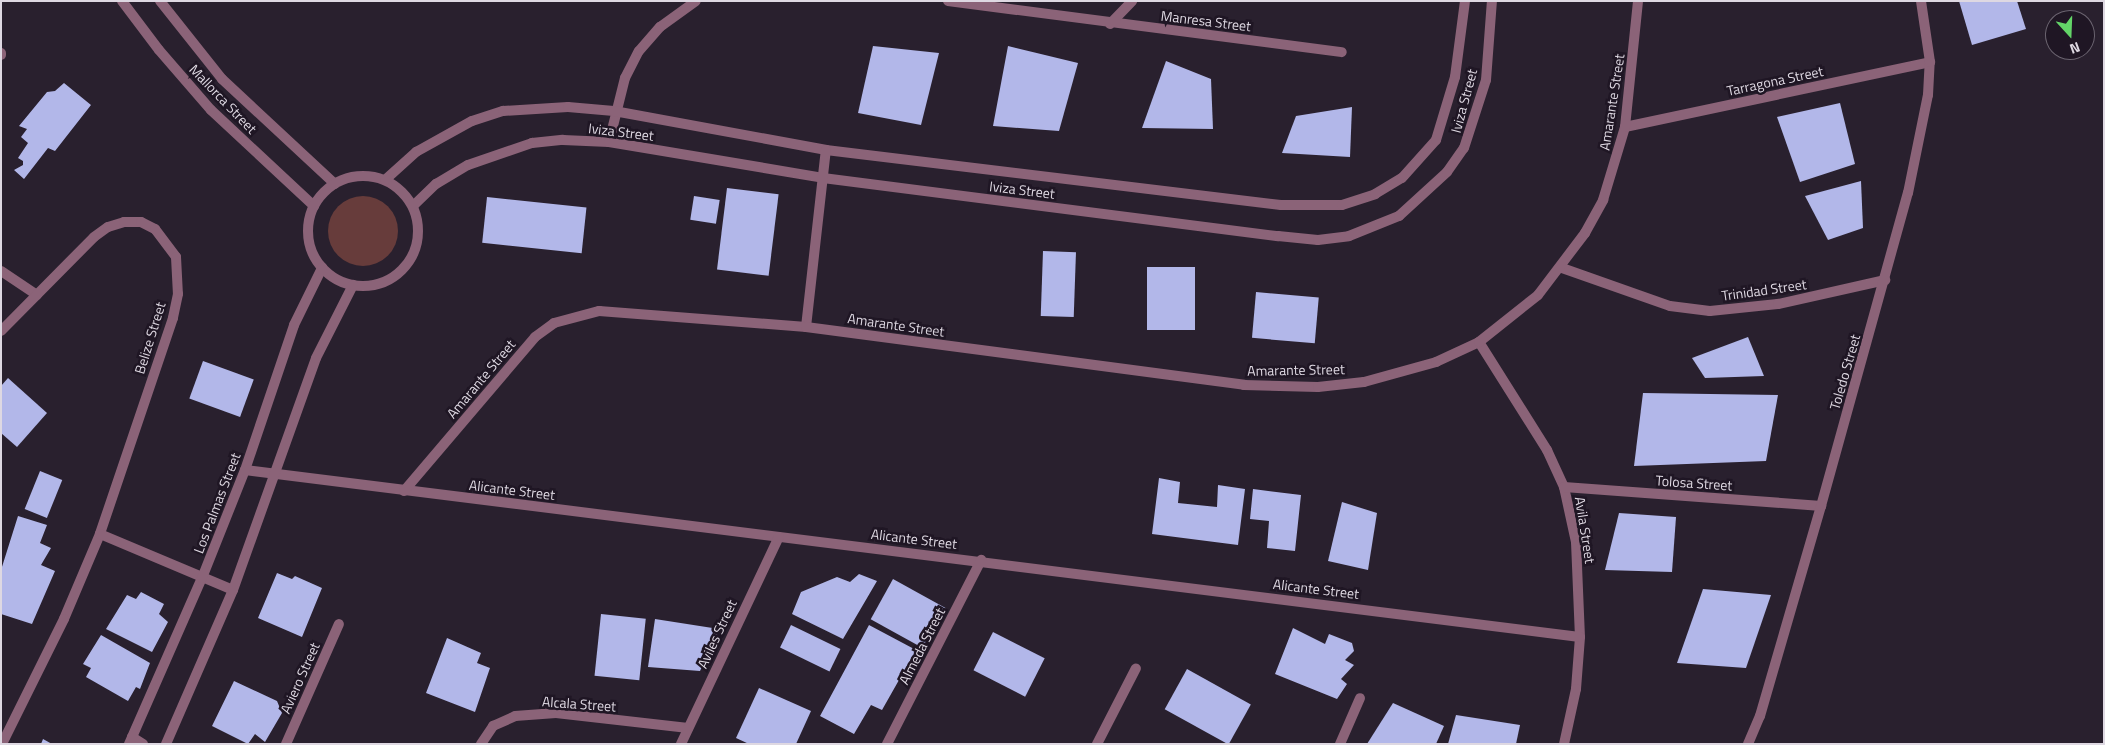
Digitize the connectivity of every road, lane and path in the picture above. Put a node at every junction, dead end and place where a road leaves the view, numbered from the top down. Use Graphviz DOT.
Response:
graph roads {
  1 [pos="122,1"];
  2 [pos="160,1"];
  3 [pos="696,1"];
  4 [pos="948,1"];
  5 [pos="1132,1"];
  6 [pos="1465,1"];
  7 [pos="1492,1"];
  8 [pos="1638,1"];
  9 [pos="1921,1"];
  10 [pos="1110,24"];
  11 [pos="1342,52"];
  12 [pos="1930,62"];
  13 [pos="614,111"];
  14 [pos="1625,127"];
  15 [pos="609,142"];
  16 [pos="826,150"];
  17 [pos="823,178"];
  18 [pos="385,180"];
  19 [pos="335,184"];
  20 [pos="314,206"];
  21 [pos="413,206"];
  22 [pos="322,268"];
  23 [pos="1562,268"];
  24 [pos="1,271"];
  25 [pos="1885,280"];
  26 [pos="353,285"];
  27 [pos="37,295"];
  28 [pos="806,327"];
  29 [pos="1,331"];
  30 [pos="1479,342"];
  31 [pos="245,470"];
  32 [pos="276,475"];
  33 [pos="1564,487"];
  34 [pos="404,491"];
  35 [pos="1821,506"];
  36 [pos="100,534"];
  37 [pos="779,537"];
  38 [pos="981,560"];
  39 [pos="202,578"];
  40 [pos="233,590"];
  41 [pos="339,624"];
  42 [pos="1580,637"];
  43 [pos="1136,668"];
  44 [pos="1360,698"];
  45 [pos="688,728"];
  46 [pos="130,740"];
  47 [pos="2,744"];
  48 [pos="144,744"];
  49 [pos="166,744"];
  50 [pos="286,744"];
  51 [pos="481,744"];
  52 [pos="681,744"];
  53 [pos="887,744"];
  54 [pos="1097,744"];
  55 [pos="1340,744"];
  56 [pos="1564,744"];
  57 [pos="1748,744"];
  1 -- 20 [label="street, Mallorca Street"];
  2 -- 19 [label="street, Mallorca Street"];
  3 -- 13 [label="street"];
  4 -- 10 [label="street, Manresa Street"];
  5 -- 10 [label="street"];
  6 -- 16 [label="street, Iviza Street"];
  7 -- 17 [label="street, Iviza Street"];
  8 -- 14 [label="street, Amarante Street"];
  9 -- 12 [label="street, Toledo Street"];
  10 -- 11 [label="street, Manresa Street"];
  12 -- 14 [label="street, Tarragona Street"];
  12 -- 25 [label="street, Toledo Street"];
  13 -- 15 [label="street"];
  13 -- 16 [label="street, Iviza Street"];
  13 -- 18 [label="street, Iviza Street"];
  14 -- 23 [label="street, Amarante Street"];
  15 -- 17 [label="street, Iviza Street"];
  15 -- 21 [label="street, Iviza Street"];
  16 -- 17 [label="street"];
  17 -- 28 [label="street"];
  18 -- 19 [label="street"];
  18 -- 21 [label="street"];
  19 -- 20 [label="street"];
  20 -- 22 [label="street"];
  21 -- 26 [label="street"];
  22 -- 26 [label="street"];
  22 -- 31 [label="street, Los Palmas Street"];
  23 -- 25 [label="street, Trinidad Street"];
  23 -- 30 [label="street, Amarante Street"];
  24 -- 27 [label="street"];
  25 -- 35 [label="street, Toledo Street"];
  26 -- 32 [label="street"];
  27 -- 29 [label="street, Belize Street"];
  27 -- 36 [label="street, Belize Street"];
  28 -- 30 [label="street, Amarante Street"];
  28 -- 34 [label="street, Amarante Street"];
  30 -- 33 [label="street, Avila Street"];
  31 -- 32 [label="street, Alicante Street"];
  31 -- 39 [label="street, Los Palmas Street"];
  32 -- 34 [label="street, Alicante Street"];
  32 -- 40 [label="street"];
  33 -- 35 [label="street, Tolosa Street"];
  33 -- 42 [label="street, Avila Street"];
  34 -- 37 [label="street, Alicante Street"];
  35 -- 57 [label="street, Toledo Street"];
  36 -- 39 [label="street"];
  36 -- 47 [label="street, Belize Street"];
  37 -- 38 [label="street, Alicante Street"];
  37 -- 45 [label="street, Aviles Street"];
  38 -- 42 [label="street, Alicante Street"];
  38 -- 53 [label="street, Almeda Street"];
  39 -- 40 [label="street"];
  39 -- 46 [label="street, Los Palmas Street"];
  40 -- 49 [label="street"];
  41 -- 50 [label="street, Aviero Street"];
  42 -- 56 [label="street, Avila Street"];
  43 -- 54 [label="street"];
  44 -- 55 [label="street"];
  45 -- 51 [label="street, Alcala Street"];
  45 -- 52 [label="street, Aviles Street"];
  46 -- 48 [label="street"];
}
